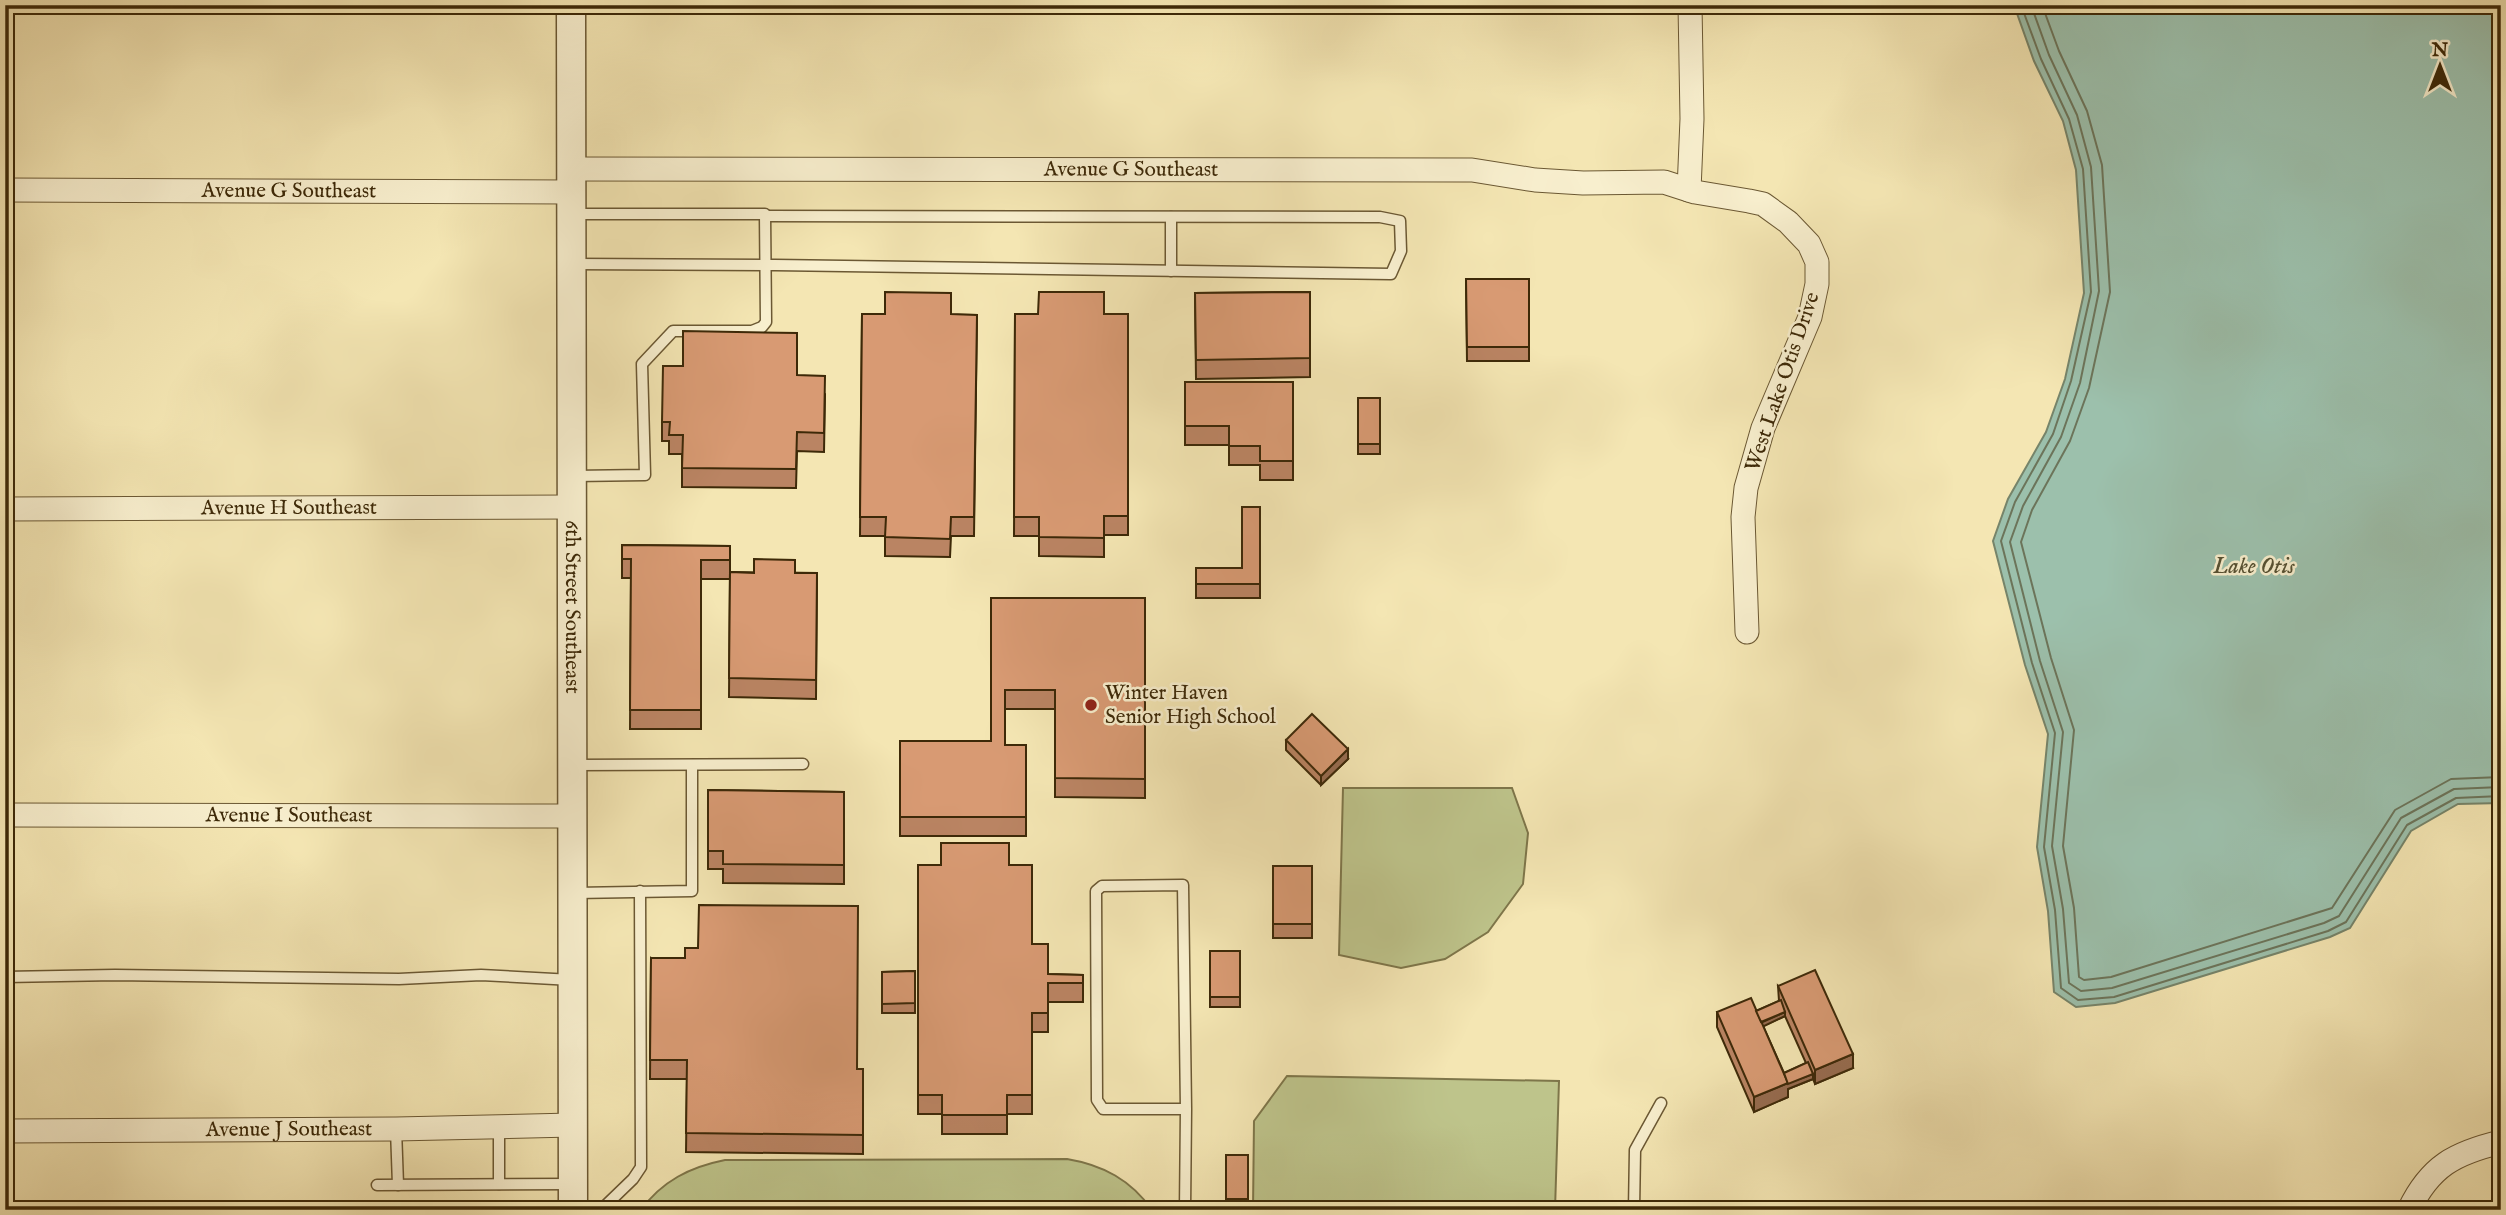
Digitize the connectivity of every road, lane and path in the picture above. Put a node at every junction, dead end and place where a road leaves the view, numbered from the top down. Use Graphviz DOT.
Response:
graph roads {
  1 [pos="572,5"];
  2 [pos="1690,5"];
  3 [pos="5,190"];
  4 [pos="1689,190"];
  5 [pos="571,192"];
  6 [pos="765,216"];
  7 [pos="1171,217"];
  8 [pos="571,264"];
  9 [pos="766,265"];
  10 [pos="1171,271"];
  11 [pos="571,476"];
  12 [pos="571,507"];
  13 [pos="5,509"];
  14 [pos="1747,632"];
  15 [pos="803,764"];
  16 [pos="572,765"];
  17 [pos="692,765"];
  18 [pos="5,815"];
  19 [pos="572,816"];
  20 [pos="640,891"];
  21 [pos="572,893"];
  22 [pos="5,977"];
  23 [pos="572,980"];
  24 [pos="1661,1103"];
  25 [pos="1186,1109"];
  26 [pos="572,1125"];
  27 [pos="499,1128"];
  28 [pos="396,1129"];
  29 [pos="5,1131"];
  30 [pos="2501,1142"];
  31 [pos="499,1184"];
  32 [pos="377,1185"];
  33 [pos="398,1185"];
  34 [pos="574,1201"];
  35 [pos="1185,1210"];
  36 [pos="1634,1210"];
  37 [pos="2409,1210"];
  1 -- 5 [label="street, 6th Street Southeast"];
  2 -- 4 [label="street"];
  3 -- 5 [label="street, Avenue G Southeast"];
  4 -- 5 [label="street, Avenue G Southeast"];
  4 -- 14 [label="street, West Lake Otis Drive"];
  5 -- 6 [label="lane"];
  5 -- 8 [label="street, 6th Street Southeast"];
  6 -- 7 [label="lane"];
  6 -- 9 [label="lane"];
  7 -- 10 [label="lane"];
  7 -- 10 [label="lane"];
  8 -- 9 [label="lane"];
  8 -- 11 [label="street, 6th Street Southeast"];
  9 -- 10 [label="lane"];
  9 -- 11 [label="lane"];
  11 -- 12 [label="street, 6th Street Southeast"];
  12 -- 13 [label="street, Avenue H Southeast"];
  12 -- 16 [label="street, 6th Street Southeast"];
  15 -- 17 [label="lane"];
  16 -- 17 [label="lane"];
  16 -- 19 [label="street, 6th Street Southeast"];
  17 -- 20 [label="lane"];
  18 -- 19 [label="street, Avenue I Southeast"];
  19 -- 21 [label="street, 6th Street Southeast"];
  20 -- 21 [label="lane"];
  20 -- 34 [label="lane"];
  21 -- 23 [label="street, 6th Street Southeast"];
  22 -- 23 [label="lane"];
  23 -- 26 [label="street, 6th Street Southeast"];
  24 -- 36 [label="lane"];
  25 -- 25 [label="lane"];
  25 -- 35 [label="lane"];
  26 -- 27 [label="street, Avenue J Southeast"];
  26 -- 34 [label="street, 6th Street Southeast"];
  27 -- 28 [label="street, Avenue J Southeast"];
  27 -- 31 [label="lane"];
  28 -- 29 [label="street, Avenue J Southeast"];
  28 -- 33 [label="lane"];
  30 -- 37 [label="street"];
  31 -- 33 [label="lane"];
  31 -- 34 [label="lane"];
  32 -- 33 [label="lane"];
}
